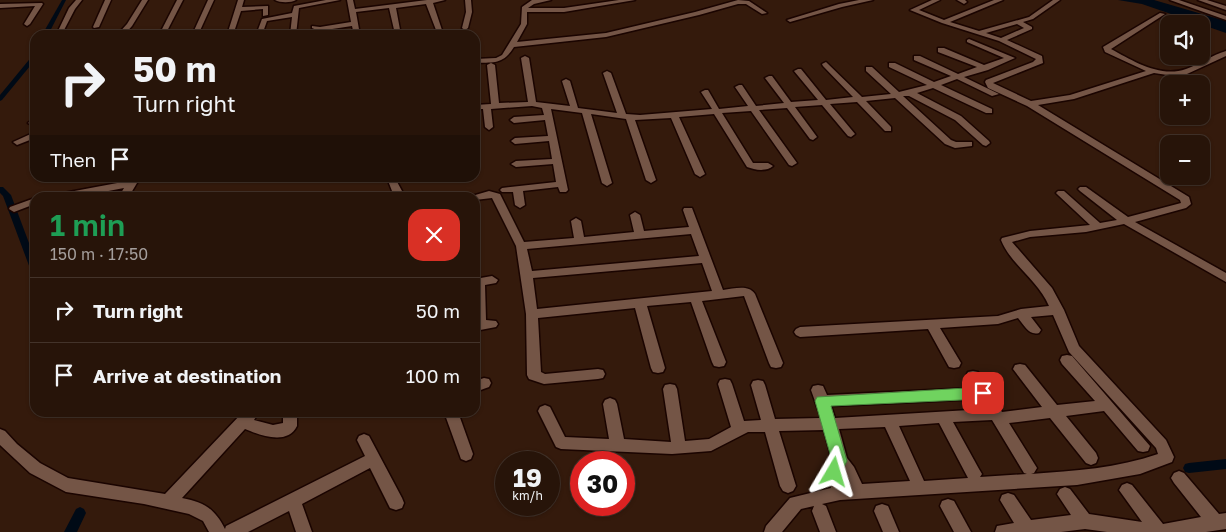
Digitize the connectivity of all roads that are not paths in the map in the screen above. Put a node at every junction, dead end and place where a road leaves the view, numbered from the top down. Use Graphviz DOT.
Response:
graph roads {
  1 [pos="79,0"];
  2 [pos="108,0"];
  3 [pos="145,0"];
  4 [pos="180,0"];
  5 [pos="211,0"];
  6 [pos="241,0"];
  7 [pos="278,0"];
  8 [pos="337,0"];
  9 [pos="350,0"];
  10 [pos="442,0"];
  11 [pos="468,0"];
  12 [pos="548,0"];
  13 [pos="632,0"];
  14 [pos="828,0"];
  15 [pos="870,0"];
  16 [pos="937,0"];
  17 [pos="1000,0"];
  18 [pos="1057,0"];
  19 [pos="1173,0"];
  20 [pos="1201,0"];
  21 [pos="409,1"];
  22 [pos="427,1"];
  23 [pos="370,3"];
  24 [pos="294,5"];
  25 [pos="3,6"];
  26 [pos="392,6"];
  27 [pos="841,6"];
  28 [pos="1226,8"];
  29 [pos="238,9"];
  30 [pos="352,10"];
  31 [pos="524,10"];
  32 [pos="764,13"];
  33 [pos="0,14"];
  34 [pos="1162,14"];
  35 [pos="265,15"];
  36 [pos="1226,18"];
  37 [pos="790,20"];
  38 [pos="944,22"];
  39 [pos="1017,22"];
  40 [pos="27,24"];
  41 [pos="354,24"];
  42 [pos="96,27"];
  43 [pos="314,27"];
  44 [pos="61,30"];
  45 [pos="125,30"];
  46 [pos="165,30"];
  47 [pos="197,30"];
  48 [pos="232,30"];
  49 [pos="262,30"];
  50 [pos="293,30"];
  51 [pos="356,30"];
  52 [pos="397,30"];
  53 [pos="439,30"];
  54 [pos="464,30"];
  55 [pos="979,33"];
  56 [pos="1001,40"];
  57 [pos="969,41"];
  58 [pos="512,45"];
  59 [pos="941,50"];
  60 [pos="1226,53"];
  61 [pos="525,58"];
  62 [pos="917,58"];
  63 [pos="480,60"];
  64 [pos="826,64"];
  65 [pos="892,64"];
  66 [pos="492,65"];
  67 [pos="985,68"];
  68 [pos="869,69"];
  69 [pos="798,71"];
  70 [pos="1154,71"];
  71 [pos="607,73"];
  72 [pos="959,77"];
  73 [pos="769,78"];
  74 [pos="566,81"];
  75 [pos="935,85"];
  76 [pos="740,87"];
  77 [pos="705,92"];
  78 [pos="910,93"];
  79 [pos="898,96"];
  80 [pos="860,100"];
  81 [pos="824,103"];
  82 [pos="532,104"];
  83 [pos="1017,104"];
  84 [pos="1030,104"];
  85 [pos="491,106"];
  86 [pos="546,106"];
  87 [pos="790,106"];
  88 [pos="480,107"];
  89 [pos="754,109"];
  90 [pos="575,110"];
  91 [pos="989,111"];
  92 [pos="586,112"];
  93 [pos="716,112"];
  94 [pos="674,115"];
  95 [pos="548,117"];
  96 [pos="626,118"];
  97 [pos="514,120"];
  98 [pos="489,127"];
  99 [pos="888,129"];
  100 [pos="850,134"];
  101 [pos="30,137"];
  102 [pos="813,137"];
  103 [pos="552,138"];
  104 [pos="515,141"];
  105 [pos="16,142"];
  106 [pos="986,143"];
  107 [pos="969,144"];
  108 [pos="556,161"];
  109 [pos="792,163"];
  110 [pos="516,164"];
  111 [pos="768,166"];
  112 [pos="700,174"];
  113 [pos="651,180"];
  114 [pos="128,182"];
  115 [pos="607,183"];
  116 [pos="518,189"];
  117 [pos="1084,189"];
  118 [pos="505,190"];
  119 [pos="81,192"];
  120 [pos="1062,193"];
  121 [pos="480,196"];
  122 [pos="30,203"];
  123 [pos="520,205"];
  124 [pos="14,209"];
  125 [pos="688,210"];
  126 [pos="635,215"];
  127 [pos="576,221"];
  128 [pos="1126,221"];
  129 [pos="1098,226"];
  130 [pos="696,230"];
  131 [pos="640,235"];
  132 [pos="580,241"];
  133 [pos="521,246"];
  134 [pos="706,259"];
  135 [pos="527,275"];
  136 [pos="1226,278"];
  137 [pos="492,280"];
  138 [pos="480,282"];
  139 [pos="720,294"];
  140 [pos="480,296"];
  141 [pos="695,297"];
  142 [pos="640,303"];
  143 [pos="1058,310"];
  144 [pos="1022,313"];
  145 [pos="532,314"];
  146 [pos="482,325"];
  147 [pos="932,325"];
  148 [pos="1035,330"];
  149 [pos="800,332"];
  150 [pos="1067,360"];
  151 [pos="719,362"];
  152 [pos="776,363"];
  153 [pos="954,363"];
  154 [pos="658,368"];
  155 [pos="1020,369"];
  156 [pos="598,374"];
  157 [pos="973,376"];
  158 [pos="725,384"];
  159 [pos="758,385"];
  160 [pos="670,389"];
  161 [pos="983,393"];
  162 [pos="610,404"];
  163 [pos="1108,405"];
  164 [pos="545,411"];
  165 [pos="1054,412"];
  166 [pos="997,416"];
  167 [pos="248,417"];
  168 [pos="290,417"];
  169 [pos="453,417"];
  170 [pos="943,417"];
  171 [pos="889,420"];
  172 [pos="769,424"];
  173 [pos="830,424"];
  174 [pos="739,429"];
  175 [pos="0,435"];
  176 [pos="364,440"];
  177 [pos="618,446"];
  178 [pos="1143,446"];
  179 [pos="678,447"];
  180 [pos="466,454"];
  181 [pos="1091,458"];
  182 [pos="373,459"];
  183 [pos="840,461"];
  184 [pos="1029,468"];
  185 [pos="974,474"];
  186 [pos="1179,478"];
  187 [pos="917,480"];
  188 [pos="788,486"];
  189 [pos="1127,490"];
  190 [pos="858,492"];
  191 [pos="840,493"];
  192 [pos="1065,494"];
  193 [pos="1008,500"];
  194 [pos="293,501"];
  195 [pos="168,502"];
  196 [pos="396,503"];
  197 [pos="948,506"];
  198 [pos="820,511"];
  199 [pos="882,511"];
  200 [pos="1085,521"];
  201 [pos="1221,522"];
  202 [pos="1027,529"];
  203 [pos="1132,530"];
  204 [pos="218,532"];
  205 [pos="232,532"];
  206 [pos="304,532"];
  207 [pos="774,532"];
  208 [pos="828,532"];
  209 [pos="890,532"];
  210 [pos="963,532"];
  211 [pos="1004,532"];
  212 [pos="1160,532"];
  1 -- 44 [label="street"];
  2 -- 42 [label="street"];
  3 -- 45 [label="street"];
  4 -- 46 [label="street"];
  5 -- 47 [label="street"];
  6 -- 29 [label="street"];
  7 -- 24 [label="street"];
  8 -- 24 [label="street"];
  9 -- 30 [label="street"];
  10 -- 22 [label="street"];
  11 -- 54 [label="street"];
  12 -- 31 [label="street"];
  13 -- 31 [label="street"];
  14 -- 27 [label="street"];
  15 -- 27 [label="street"];
  16 -- 38 [label="street"];
  17 -- 38 [label="street"];
  18 -- 39 [label="street"];
  19 -- 36 [label="street"];
  20 -- 28 [label="street"];
  21 -- 22 [label="street"];
  21 -- 23 [label="street"];
  22 -- 26 [label="street"];
  22 -- 53 [label="street"];
  23 -- 30 [label="street"];
  24 -- 49 [label="street"];
  24 -- 50 [label="street"];
  25 -- 33 [label="street"];
  25 -- 40 [label="street"];
  26 -- 30 [label="street"];
  26 -- 52 [label="street"];
  27 -- 37 [label="street"];
  29 -- 35 [label="street"];
  29 -- 48 [label="street"];
  30 -- 41 [label="street"];
  31 -- 58 [label="street"];
  32 -- 58 [label="street"];
  34 -- 70 [label="street"];
  38 -- 55 [label="street"];
  39 -- 55 [label="street"];
  39 -- 56 [label="street"];
  41 -- 43 [label="street"];
  41 -- 51 [label="street"];
  55 -- 56 [label="street"];
  56 -- 84 [label="street"];
  57 -- 67 [label="street"];
  58 -- 63 [label="street"];
  59 -- 67 [label="street"];
  60 -- 70 [label="street"];
  61 -- 82 [label="street"];
  62 -- 72 [label="street"];
  64 -- 80 [label="street"];
  65 -- 75 [label="street"];
  66 -- 85 [label="street"];
  67 -- 72 [label="street"];
  68 -- 79 [label="street"];
  69 -- 81 [label="street"];
  70 -- 84 [label="street"];
  71 -- 96 [label="street"];
  72 -- 75 [label="street"];
  72 -- 83 [label="street"];
  73 -- 87 [label="street"];
  74 -- 90 [label="street"];
  75 -- 78 [label="street"];
  75 -- 91 [label="street"];
  76 -- 89 [label="street"];
  77 -- 93 [label="street"];
  78 -- 79 [label="street"];
  78 -- 106 [label="street"];
  79 -- 80 [label="street"];
  79 -- 107 [label="street"];
  80 -- 81 [label="street"];
  80 -- 99 [label="street"];
  81 -- 87 [label="street"];
  81 -- 100 [label="street"];
  82 -- 85 [label="street"];
  82 -- 86 [label="street"];
  84 -- 128 [label="street"];
  85 -- 88 [label="street"];
  85 -- 98 [label="street"];
  86 -- 90 [label="street"];
  86 -- 95 [label="street"];
  87 -- 89 [label="street"];
  87 -- 102 [label="street"];
  89 -- 93 [label="street"];
  89 -- 109 [label="street"];
  90 -- 92 [label="street"];
  92 -- 96 [label="street"];
  92 -- 115 [label="street"];
  93 -- 94 [label="street"];
  93 -- 111 [label="street"];
  94 -- 96 [label="street"];
  94 -- 112 [label="street"];
  95 -- 97 [label="street"];
  95 -- 103 [label="street"];
  96 -- 113 [label="street"];
  101 -- 105 [label="street"];
  103 -- 104 [label="street"];
  103 -- 108 [label="street"];
  108 -- 110 [label="street"];
  108 -- 116 [label="street"];
  114 -- 119 [label="street"];
  116 -- 118 [label="street"];
  116 -- 123 [label="street"];
  117 -- 128 [label="street"];
  120 -- 129 [label="street"];
  121 -- 133 [label="street"];
  122 -- 124 [label="street"];
  125 -- 130 [label="street"];
  126 -- 131 [label="street"];
  127 -- 132 [label="street"];
  128 -- 129 [label="street"];
  128 -- 136 [label="street"];
  129 -- 143 [label="street"];
  130 -- 131 [label="street"];
  130 -- 134 [label="street"];
  131 -- 132 [label="street"];
  132 -- 133 [label="street"];
  133 -- 135 [label="street"];
  134 -- 135 [label="street"];
  134 -- 139 [label="street"];
  135 -- 145 [label="street"];
  137 -- 138 [label="street"];
  139 -- 141 [label="street"];
  139 -- 152 [label="street"];
  140 -- 146 [label="street"];
  141 -- 142 [label="street"];
  141 -- 151 [label="street"];
  142 -- 145 [label="street"];
  142 -- 154 [label="street"];
  143 -- 144 [label="street"];
  143 -- 190 [label="street"];
  144 -- 147 [label="street"];
  144 -- 148 [label="street"];
  145 -- 156 [label="street"];
  147 -- 149 [label="street"];
  147 -- 153 [label="street"];
  150 -- 163 [label="street"];
  155 -- 165 [label="street"];
  157 -- 161 [label="street"];
  158 -- 174 [label="street"];
  159 -- 172 [label="street"];
  160 -- 179 [label="street"];
  161 -- 166 [label="street"];
  161 -- 173 [label="street"];
  162 -- 177 [label="street"];
  163 -- 165 [label="street"];
  163 -- 178 [label="street"];
  164 -- 177 [label="street"];
  165 -- 166 [label="street"];
  165 -- 181 [label="street"];
  166 -- 170 [label="street"];
  166 -- 184 [label="street"];
  167 -- 168 [label="street"];
  167 -- 195 [label="street"];
  169 -- 180 [label="street"];
  170 -- 171 [label="street"];
  170 -- 185 [label="street"];
  171 -- 173 [label="street"];
  171 -- 187 [label="street"];
  172 -- 173 [label="street"];
  172 -- 174 [label="street"];
  172 -- 188 [label="street"];
  173 -- 183 [label="street"];
  174 -- 179 [label="street"];
  175 -- 195 [label="street"];
  176 -- 182 [label="street"];
  177 -- 179 [label="street"];
  182 -- 194 [label="street"];
  182 -- 196 [label="street"];
  183 -- 190 [label="street"];
  183 -- 191 [label="street"];
  186 -- 201 [label="street"];
  189 -- 212 [label="street"];
  190 -- 191 [label="street"];
  191 -- 207 [label="street"];
  192 -- 200 [label="street"];
  193 -- 202 [label="street"];
  194 -- 205 [label="street"];
  194 -- 206 [label="street"];
  195 -- 204 [label="street"];
  197 -- 210 [label="street"];
  198 -- 208 [label="street"];
  199 -- 209 [label="street"];
  200 -- 202 [label="street"];
  200 -- 203 [label="street"];
  201 -- 212 [label="street"];
  202 -- 211 [label="street"];
  203 -- 212 [label="street"];
}
